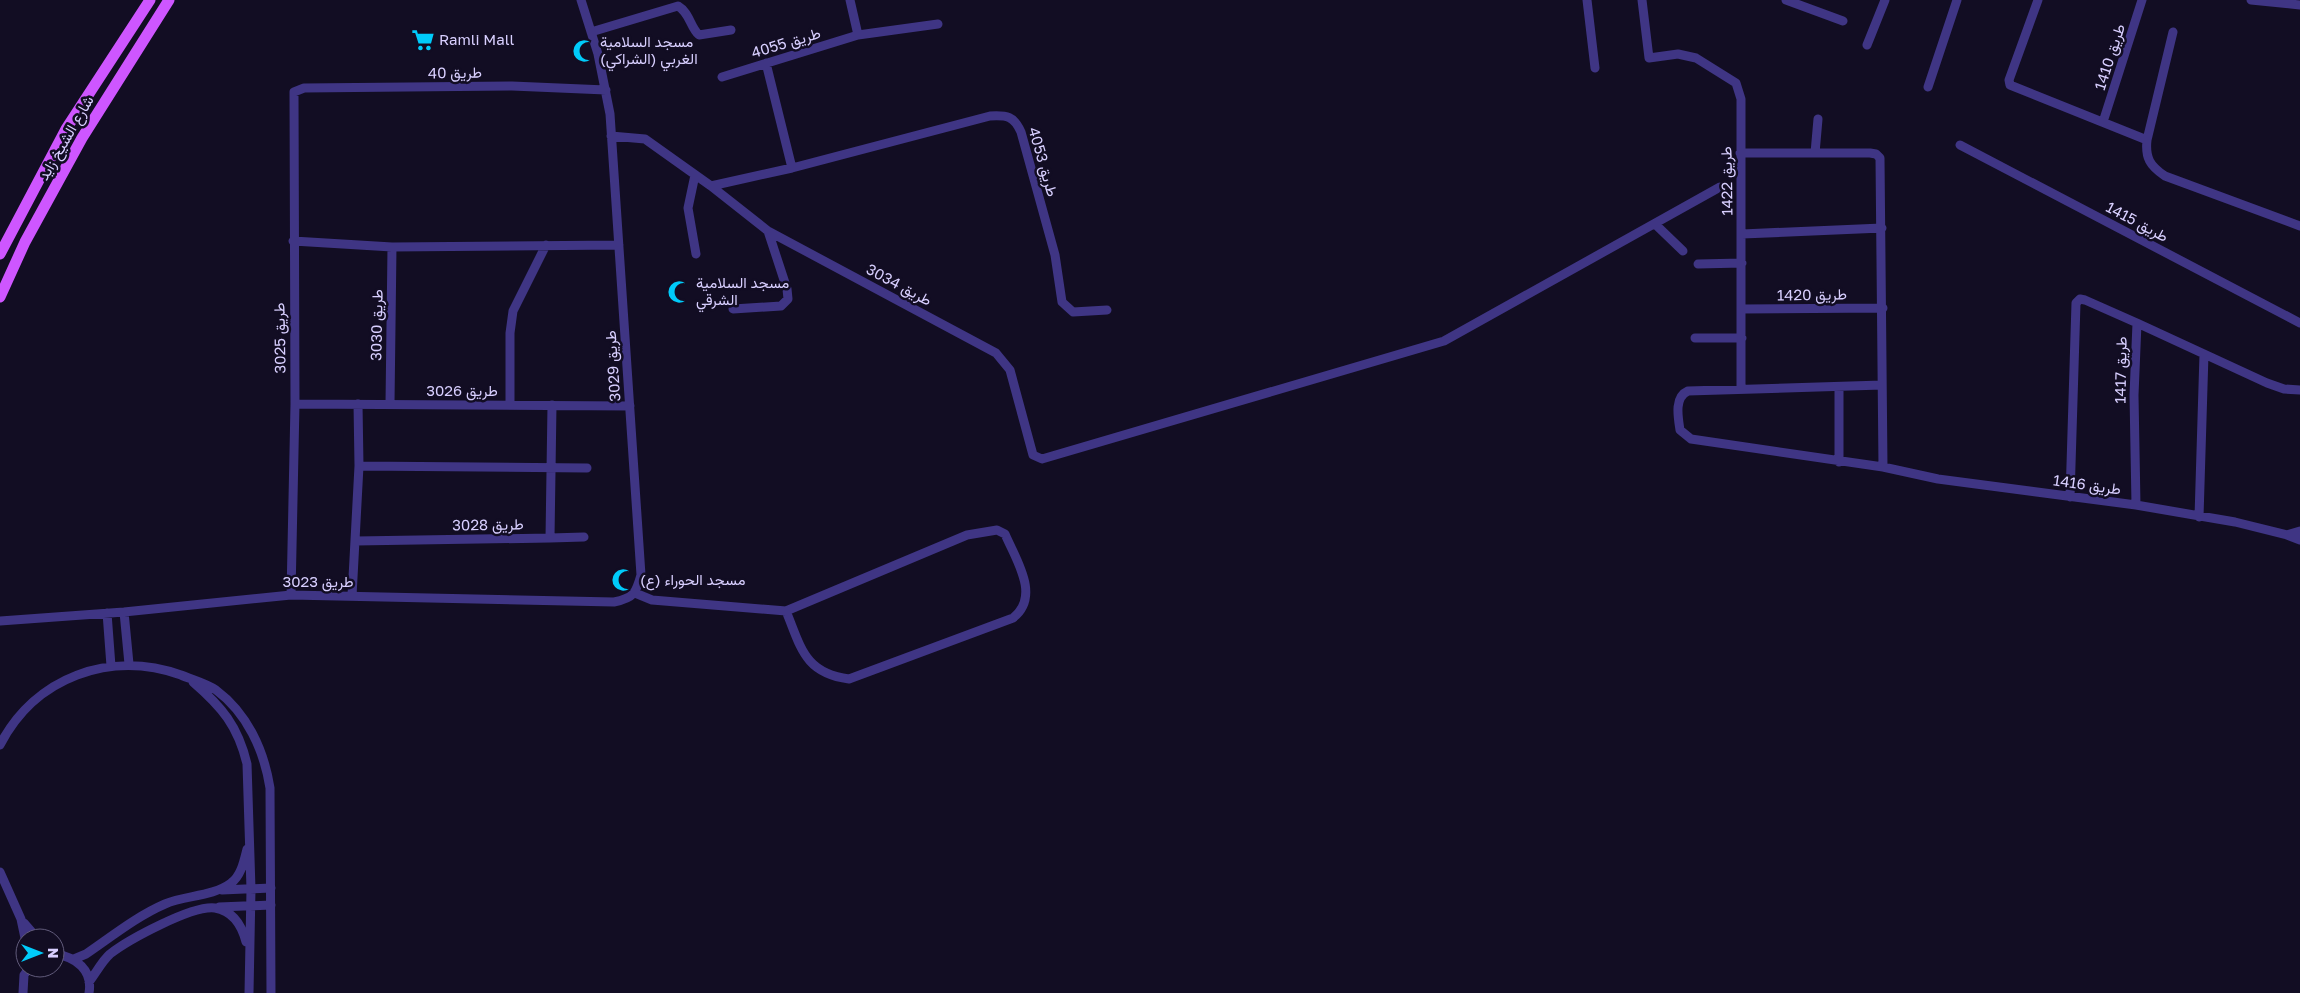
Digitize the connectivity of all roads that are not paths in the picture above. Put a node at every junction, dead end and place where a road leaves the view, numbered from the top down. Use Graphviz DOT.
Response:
graph roads {
  1 [pos="150,0"];
  2 [pos="170,0"];
  3 [pos="581,0"];
  4 [pos="850,0"];
  5 [pos="1587,0"];
  6 [pos="1786,0"];
  7 [pos="1885,0"];
  8 [pos="1956,0"];
  9 [pos="2038,0"];
  10 [pos="2142,0"];
  11 [pos="2251,0"];
  12 [pos="1643,3"];
  13 [pos="2300,6"];
  14 [pos="1843,21"];
  15 [pos="938,24"];
  16 [pos="731,30"];
  17 [pos="592,32"];
  18 [pos="2173,32"];
  19 [pos="858,35"];
  20 [pos="1867,45"];
  21 [pos="766,63"];
  22 [pos="1594,68"];
  23 [pos="722,77"];
  24 [pos="1928,87"];
  25 [pos="304,88"];
  26 [pos="606,90"];
  27 [pos="1818,119"];
  28 [pos="2103,122"];
  29 [pos="611,136"];
  30 [pos="2147,140"];
  31 [pos="1960,145"];
  32 [pos="1740,153"];
  33 [pos="1815,153"];
  34 [pos="792,168"];
  35 [pos="695,174"];
  36 [pos="711,186"];
  37 [pos="1720,187"];
  38 [pos="1655,224"];
  39 [pos="2300,226"];
  40 [pos="1882,228"];
  41 [pos="768,231"];
  42 [pos="1742,234"];
  43 [pos="292,241"];
  44 [pos="546,245"];
  45 [pos="619,245"];
  46 [pos="392,246"];
  47 [pos="1684,251"];
  48 [pos="0,254"];
  49 [pos="696,254"];
  50 [pos="1742,263"];
  51 [pos="1698,264"];
  52 [pos="0,296"];
  53 [pos="1883,308"];
  54 [pos="733,309"];
  55 [pos="1742,309"];
  56 [pos="1107,310"];
  57 [pos="2137,323"];
  58 [pos="2300,323"];
  59 [pos="1695,338"];
  60 [pos="1742,338"];
  61 [pos="2204,354"];
  62 [pos="1882,385"];
  63 [pos="1839,387"];
  64 [pos="1741,388"];
  65 [pos="2300,390"];
  66 [pos="294,404"];
  67 [pos="358,404"];
  68 [pos="390,404"];
  69 [pos="510,405"];
  70 [pos="552,405"];
  71 [pos="630,406"];
  72 [pos="1839,462"];
  73 [pos="359,466"];
  74 [pos="1883,467"];
  75 [pos="550,468"];
  76 [pos="587,468"];
  77 [pos="2070,497"];
  78 [pos="2136,505"];
  79 [pos="2199,517"];
  80 [pos="2300,531"];
  81 [pos="2287,535"];
  82 [pos="584,537"];
  83 [pos="550,538"];
  84 [pos="2300,540"];
  85 [pos="356,541"];
  86 [pos="635,593"];
  87 [pos="291,595"];
  88 [pos="352,596"];
  89 [pos="786,611"];
  90 [pos="124,612"];
  91 [pos="107,613"];
  92 [pos="0,621"];
  93 [pos="129,664"];
  94 [pos="111,666"];
  95 [pos="186,677"];
  96 [pos="0,745"];
  97 [pos="250,834"];
  98 [pos="0,872"];
  99 [pos="272,888"];
  100 [pos="251,889"];
  101 [pos="220,890"];
  102 [pos="271,904"];
  103 [pos="251,906"];
  104 [pos="214,908"];
  105 [pos="20,919"];
  106 [pos="22,928"];
  107 [pos="28,928"];
  108 [pos="249,953"];
  109 [pos="65,955"];
  110 [pos="65,956"];
  111 [pos="70,957"];
  112 [pos="26,978"];
  113 [pos="89,982"];
  114 [pos="22,993"];
  115 [pos="89,993"];
  116 [pos="249,993"];
  117 [pos="271,993"];
  1 -- 48 [label="main road, شارع الشيخ زايد"];
  2 -- 52 [label="main road, شارع الشيخ زايد"];
  3 -- 17 [label="street, طريق 3029"];
  4 -- 19 [label="street"];
  5 -- 22 [label="street"];
  6 -- 14 [label="street"];
  7 -- 20 [label="street"];
  8 -- 24 [label="street"];
  9 -- 28 [label="street"];
  10 -- 28 [label="street, طريق 1410"];
  11 -- 13 [label="street"];
  12 -- 32 [label="street, طريق 1422"];
  15 -- 19 [label="street, طريق 4055"];
  16 -- 17 [label="street"];
  17 -- 26 [label="street, طريق 3029"];
  18 -- 30 [label="street"];
  19 -- 21 [label="street, طريق 4055"];
  21 -- 23 [label="street, طريق 4055"];
  21 -- 34 [label="street"];
  25 -- 26 [label="street, طريق 40"];
  25 -- 43 [label="street, طريق 3025"];
  26 -- 29 [label="street, طريق 3029"];
  27 -- 33 [label="street"];
  28 -- 30 [label="street"];
  29 -- 35 [label="street, طريق 3034"];
  29 -- 45 [label="street, طريق 3029"];
  30 -- 39 [label="street"];
  31 -- 58 [label="street, طريق 1415"];
  32 -- 33 [label="street"];
  32 -- 42 [label="street, طريق 1422"];
  33 -- 40 [label="street"];
  34 -- 36 [label="street, طريق 4053"];
  34 -- 56 [label="street, طريق 4053"];
  35 -- 36 [label="street, طريق 3034"];
  35 -- 49 [label="street"];
  36 -- 41 [label="street, طريق 3034"];
  37 -- 38 [label="street"];
  38 -- 41 [label="street, طريق 3034"];
  38 -- 47 [label="street"];
  40 -- 42 [label="street"];
  40 -- 53 [label="street"];
  41 -- 54 [label="street"];
  42 -- 50 [label="street, طريق 1422"];
  43 -- 46 [label="street"];
  43 -- 66 [label="street, طريق 3025"];
  44 -- 45 [label="street"];
  44 -- 46 [label="street"];
  44 -- 69 [label="street"];
  45 -- 71 [label="street, طريق 3029"];
  46 -- 68 [label="street, طريق 3030"];
  50 -- 51 [label="street"];
  50 -- 55 [label="street, طريق 1422"];
  53 -- 55 [label="street, طريق 1420"];
  53 -- 62 [label="street"];
  55 -- 60 [label="street, طريق 1422"];
  57 -- 61 [label="street, طريق 1417"];
  57 -- 77 [label="street"];
  57 -- 78 [label="street, طريق 1417"];
  59 -- 60 [label="street"];
  60 -- 64 [label="street, طريق 1422"];
  61 -- 65 [label="street, طريق 1417"];
  61 -- 79 [label="street"];
  62 -- 63 [label="street"];
  62 -- 74 [label="street"];
  63 -- 64 [label="street"];
  63 -- 72 [label="street"];
  64 -- 72 [label="street, طريق 1416"];
  66 -- 67 [label="street, طريق 3026"];
  66 -- 87 [label="street, طريق 3025"];
  67 -- 68 [label="street, طريق 3026"];
  67 -- 73 [label="street"];
  68 -- 69 [label="street, طريق 3026"];
  69 -- 70 [label="street, طريق 3026"];
  70 -- 71 [label="street, طريق 3026"];
  70 -- 75 [label="street"];
  71 -- 86 [label="street, طريق 3029"];
  72 -- 74 [label="street, طريق 1416"];
  73 -- 75 [label="street"];
  73 -- 85 [label="street"];
  74 -- 77 [label="street, طريق 1416"];
  75 -- 76 [label="street"];
  75 -- 83 [label="street"];
  77 -- 78 [label="street, طريق 1416"];
  78 -- 79 [label="street, طريق 1416"];
  79 -- 81 [label="street, طريق 1416"];
  80 -- 81 [label="street"];
  81 -- 84 [label="street, طريق 1416"];
  82 -- 83 [label="street, طريق 3028"];
  83 -- 85 [label="street, طريق 3028"];
  85 -- 88 [label="street"];
  86 -- 88 [label="street, طريق 3023"];
  86 -- 89 [label="street"];
  87 -- 88 [label="street, طريق 3023"];
  87 -- 90 [label="street, طريق 3023"];
  89 -- 89 [label="street"];
  90 -- 91 [label="street, طريق 3023"];
  90 -- 93 [label="street"];
  91 -- 92 [label="street, طريق 3023"];
  91 -- 94 [label="street"];
  93 -- 94 [label="street"];
  93 -- 95 [label="street"];
  94 -- 96 [label="street"];
  95 -- 97 [label="street"];
  95 -- 99 [label="street"];
  97 -- 100 [label="street"];
  97 -- 101 [label="street"];
  98 -- 105 [label="street"];
  99 -- 100 [label="street"];
  99 -- 102 [label="street"];
  100 -- 101 [label="street"];
  100 -- 103 [label="street"];
  101 -- 111 [label="street"];
  102 -- 103 [label="street"];
  102 -- 117 [label="street"];
  103 -- 104 [label="street"];
  103 -- 108 [label="street"];
  104 -- 108 [label="street"];
  104 -- 113 [label="street"];
  105 -- 106 [label="street"];
  105 -- 107 [label="street"];
  108 -- 116 [label="street"];
  109 -- 111 [label="street"];
  110 -- 111 [label="street"];
  111 -- 113 [label="street"];
  112 -- 114 [label="street"];
  113 -- 115 [label="street"];
}
